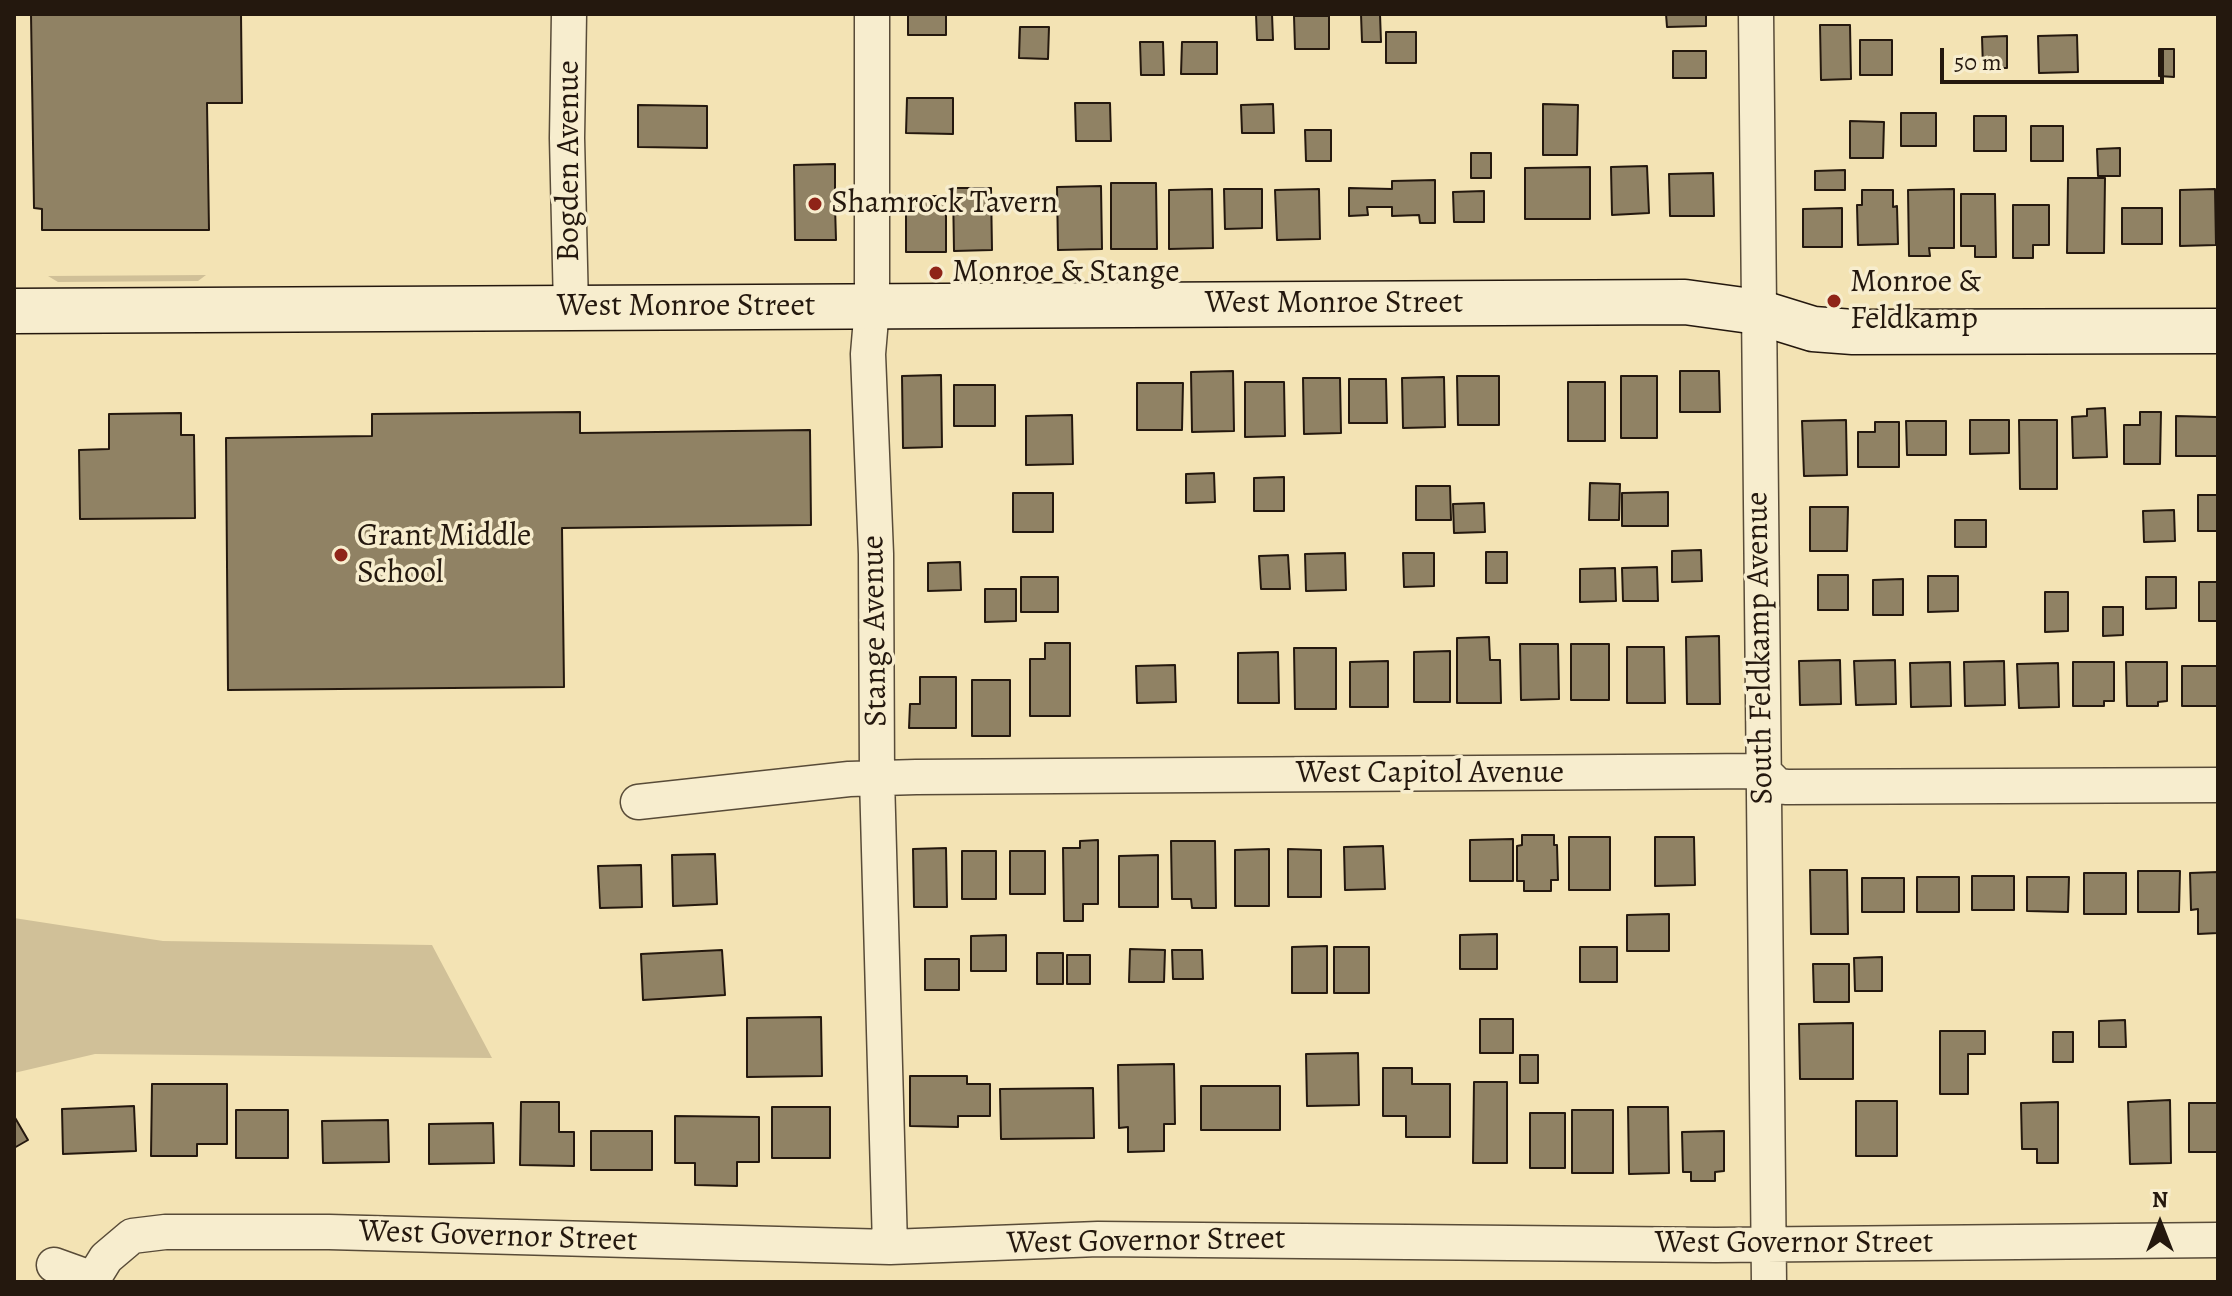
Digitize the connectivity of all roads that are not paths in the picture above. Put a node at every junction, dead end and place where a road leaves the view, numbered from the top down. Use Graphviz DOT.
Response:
graph roads {
  1 [pos="569,14"];
  2 [pos="872,14"];
  3 [pos="1756,14"];
  4 [pos="872,307"];
  5 [pos="571,308"];
  6 [pos="14,311"];
  7 [pos="1758,312"];
  8 [pos="2218,331"];
  9 [pos="1763,771"];
  10 [pos="877,778"];
  11 [pos="2218,785"];
  12 [pos="638,802"];
  13 [pos="2218,1240"];
  14 [pos="1769,1245"];
  15 [pos="890,1247"];
  16 [pos="54,1265"];
  17 [pos="94,1280"];
  18 [pos="1769,1282"];
  1 -- 5 [label="street, Bogden Avenue"];
  2 -- 4 [label="street, Stange Avenue"];
  3 -- 7 [label="street, South Feldkamp Avenue"];
  4 -- 5 [label="street, West Monroe Street"];
  4 -- 7 [label="street, West Monroe Street"];
  4 -- 10 [label="street, Stange Avenue"];
  5 -- 6 [label="street, West Monroe Street"];
  7 -- 8 [label="street, West Monroe Street"];
  7 -- 9 [label="street, South Feldkamp Avenue"];
  9 -- 10 [label="street, West Capitol Avenue"];
  9 -- 11 [label="street, West Capitol Avenue"];
  9 -- 14 [label="street, South Feldkamp Avenue"];
  10 -- 12 [label="street, West Capitol Avenue"];
  10 -- 15 [label="street, Stange Avenue"];
  13 -- 14 [label="street, West Governor Street"];
  14 -- 15 [label="street, West Governor Street"];
  14 -- 18 [label="street, South Feldkamp Avenue"];
  15 -- 17 [label="street, West Governor Street"];
  16 -- 17 [label="street"];
}
